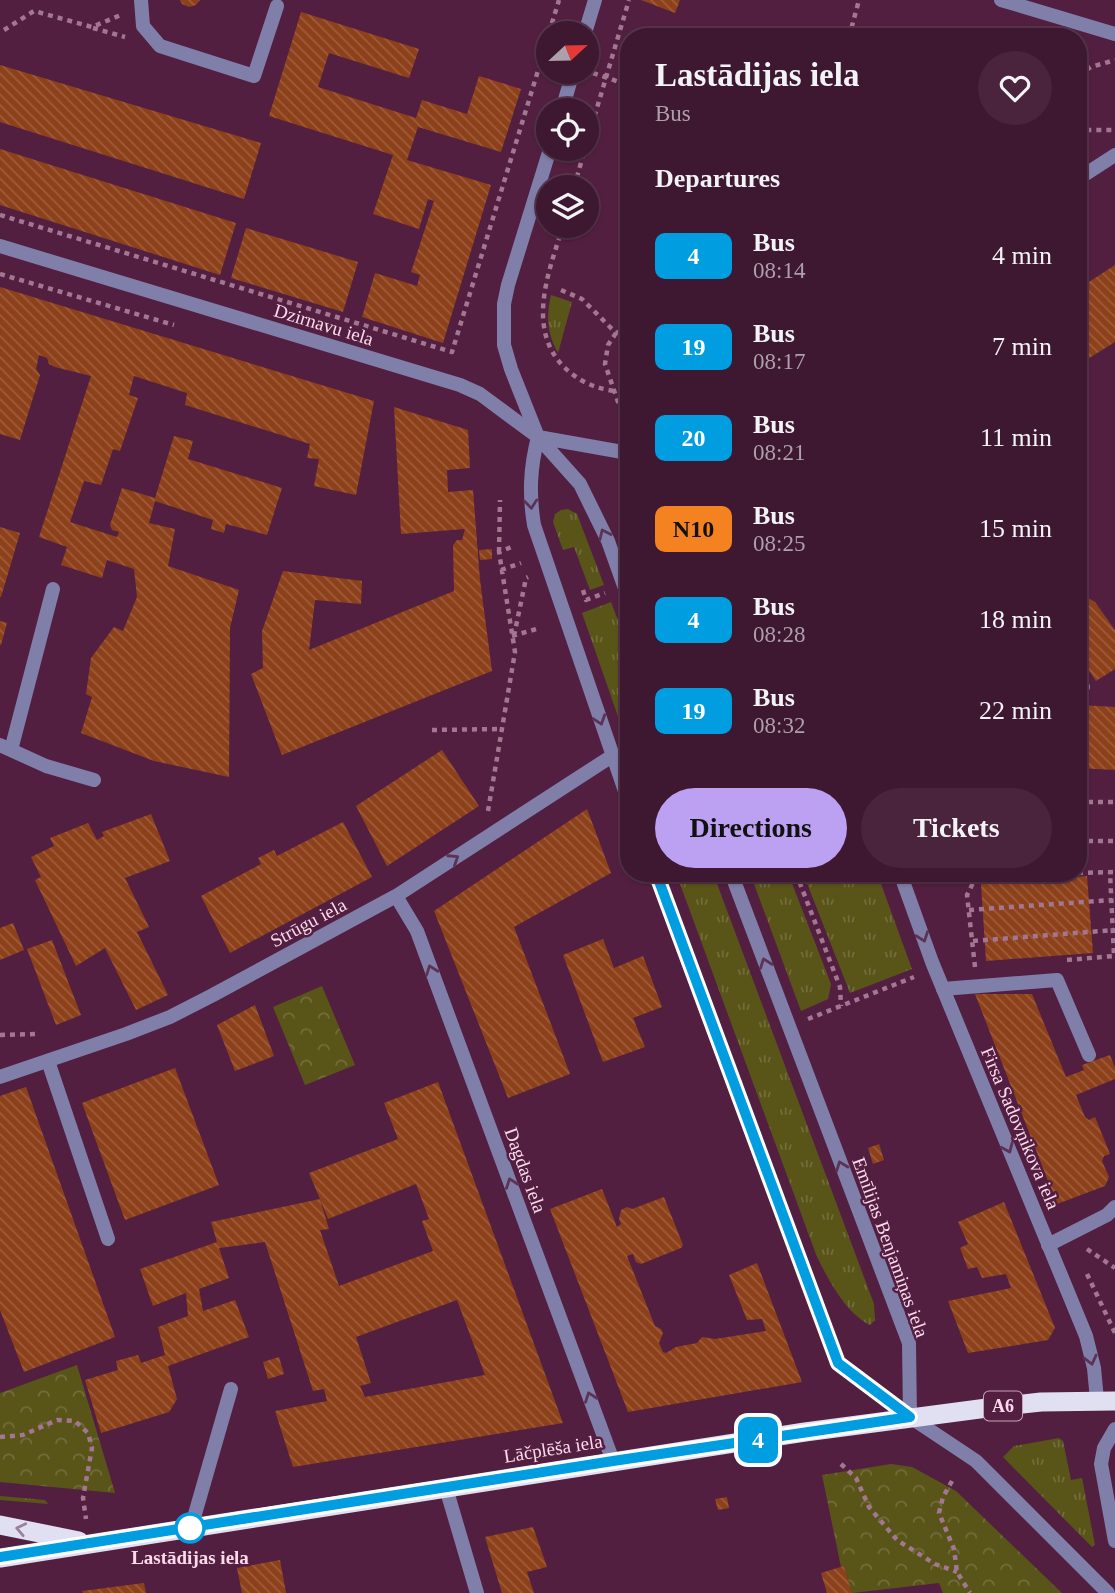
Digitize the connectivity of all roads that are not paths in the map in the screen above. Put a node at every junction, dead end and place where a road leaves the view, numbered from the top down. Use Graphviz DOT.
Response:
graph roads {
  1 [pos="595,0"];
  2 [pos="1001,0"];
  3 [pos="140,2"];
  4 [pos="277,6"];
  5 [pos="589,21"];
  6 [pos="1115,34"];
  7 [pos="1115,155"];
  8 [pos="546,161"];
  9 [pos="1087,173"];
  10 [pos="0,246"];
  11 [pos="538,437"];
  12 [pos="620,452"];
  13 [pos="620,575"];
  14 [pos="53,589"];
  15 [pos="6,747"];
  16 [pos="612,756"];
  17 [pos="620,778"];
  18 [pos="94,780"];
  19 [pos="659,882"];
  20 [pos="734,882"];
  21 [pos="903,882"];
  22 [pos="396,896"];
  23 [pos="943,989"];
  24 [pos="1089,1055"];
  25 [pos="48,1061"];
  26 [pos="0,1077"];
  27 [pos="1115,1207"];
  28 [pos="108,1239"];
  29 [pos="1048,1245"];
  30 [pos="232,1389"];
  31 [pos="1106,1400"];
  32 [pos="910,1417"];
  33 [pos="1115,1429"];
  34 [pos="613,1461"];
  35 [pos="446,1488"];
  36 [pos="0,1525"];
  37 [pos="191,1528"];
  38 [pos="1115,1541"];
  39 [pos="90,1544"];
  40 [pos="0,1558"];
  41 [pos="477,1593"];
  42 [pos="1108,1593"];
  1 -- 5 [label="street"];
  2 -- 6 [label="street"];
  3 -- 4 [label="street"];
  7 -- 9 [label="street"];
  8 -- 11 [label="street"];
  10 -- 11 [label="street, Dzirnavu iela"];
  11 -- 12 [label="street, Dzirnavu iela"];
  13 -- 11 [label="street, one-way"];
  11 -- 16 [label="street, one-way"];
  14 -- 15 [label="street"];
  15 -- 18 [label="street"];
  16 -- 17 [label="street"];
  22 -- 16 [label="street, Strūgu iela, one-way"];
  19 -- 32 [label="street"];
  32 -- 20 [label="street, Emīlijas Benjamiņas iela, one-way"];
  21 -- 23 [label="street, Firsa Sadovņikova iela, one-way"];
  22 -- 25 [label="street, Strūgu iela"];
  34 -- 22 [label="street, Dagdas iela, one-way"];
  23 -- 24 [label="street"];
  23 -- 29 [label="street, Firsa Sadovņikova iela, one-way"];
  25 -- 26 [label="street, Strūgu iela"];
  25 -- 28 [label="street"];
  27 -- 29 [label="street"];
  29 -- 31 [label="street, Firsa Sadovņikova iela, one-way"];
  30 -- 37 [label="street"];
  31 -- 32 [label="highway, Lāčplēša iela / A6"];
  32 -- 34 [label="highway, Lāčplēša iela / A6"];
  32 -- 42 [label="street"];
  33 -- 38 [label="street"];
  34 -- 35 [label="highway, Lāčplēša iela / A6"];
  35 -- 37 [label="highway, Lāčplēša iela / A6"];
  35 -- 41 [label="street"];
  39 -- 36 [label="highway, A6, one-way"];
  37 -- 39 [label="highway, Lāčplēša iela / A6"];
  39 -- 40 [label="highway, Lāčplēša iela / A6"];
}
